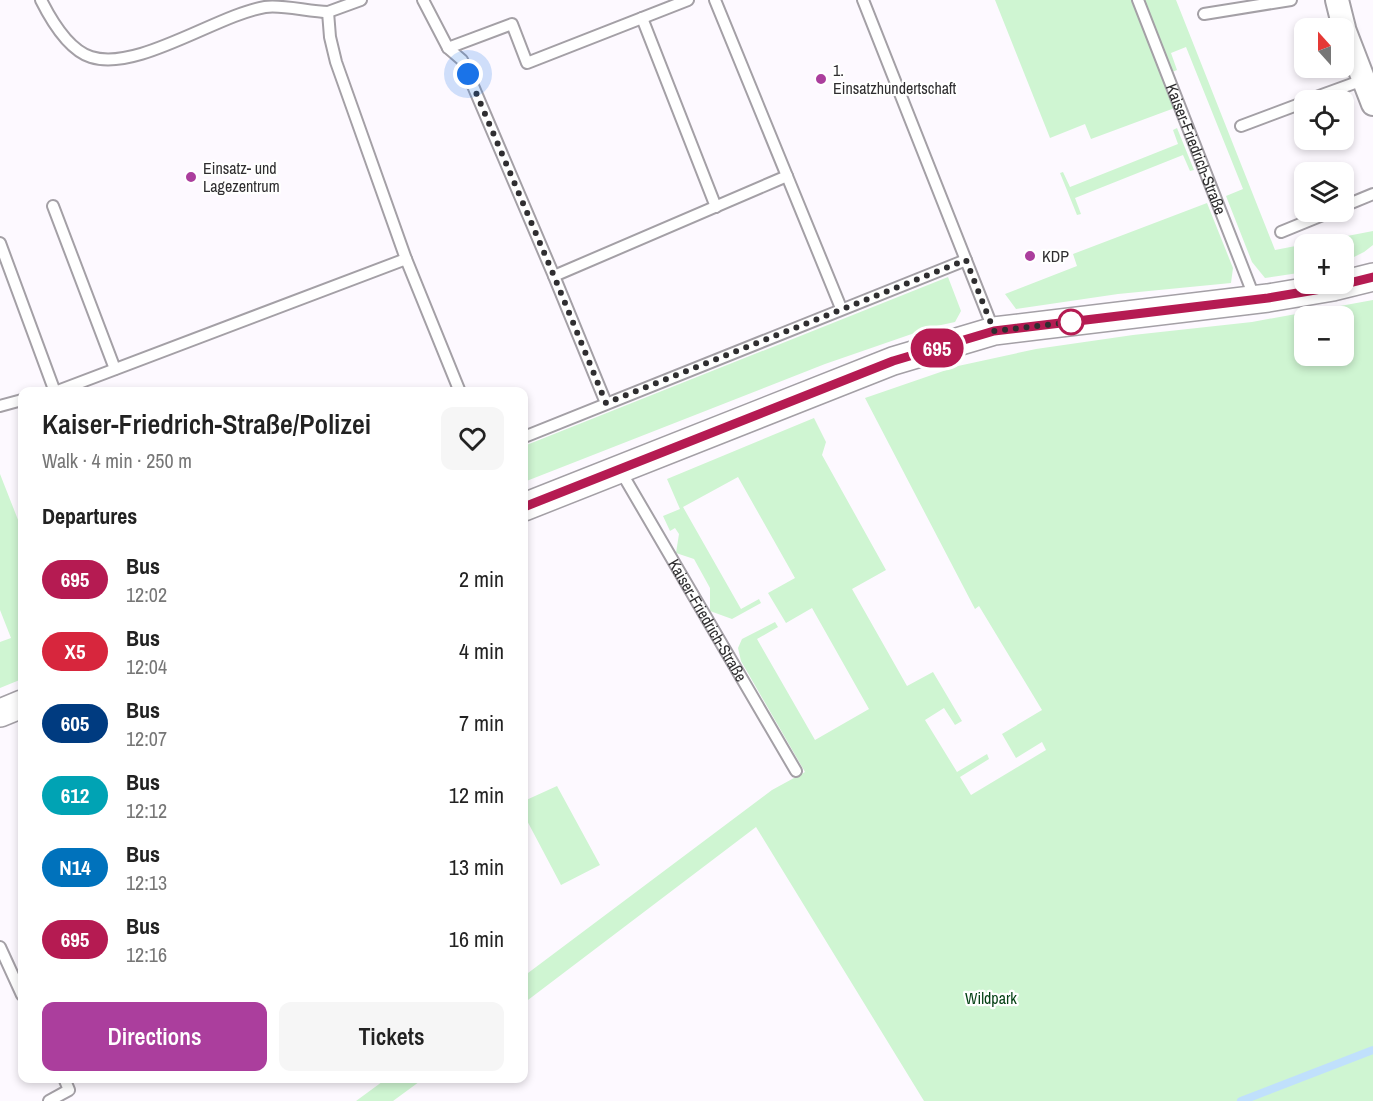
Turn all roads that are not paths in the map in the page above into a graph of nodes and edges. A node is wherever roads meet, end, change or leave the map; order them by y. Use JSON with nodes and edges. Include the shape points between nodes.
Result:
{"nodes":[{"id":1,"x":41,"y":0,"type":"edge"},
{"id":2,"x":361,"y":0,"type":"edge"},
{"id":3,"x":423,"y":0,"type":"edge"},
{"id":4,"x":688,"y":0,"type":"edge"},
{"id":5,"x":715,"y":0,"type":"edge"},
{"id":6,"x":863,"y":0,"type":"edge"},
{"id":7,"x":1138,"y":0,"type":"edge"},
{"id":8,"x":1291,"y":0,"type":"edge"},
{"id":9,"x":1337,"y":0,"type":"edge"},
{"id":10,"x":252,"y":5,"type":"edge"},
{"id":11,"x":328,"y":12,"type":"junction"},
{"id":12,"x":1204,"y":14,"type":"dead end"},
{"id":13,"x":642,"y":18,"type":"junction"},
{"id":14,"x":1341,"y":18,"type":"edge"},
{"id":15,"x":448,"y":48,"type":"junction"},
{"id":16,"x":1354,"y":56,"type":"edge"},
{"id":17,"x":1363,"y":80,"type":"junction"},
{"id":18,"x":1336,"y":90,"type":"edge"},
{"id":19,"x":1373,"y":104,"type":"edge"},
{"id":20,"x":1294,"y":106,"type":"edge"},
{"id":21,"x":1241,"y":126,"type":"dead end"},
{"id":22,"x":787,"y":176,"type":"junction"},
{"id":23,"x":1373,"y":194,"type":"edge"},
{"id":24,"x":1354,"y":202,"type":"edge"},
{"id":25,"x":53,"y":206,"type":"dead end"},
{"id":26,"x":716,"y":207,"type":"junction"},
{"id":27,"x":1306,"y":222,"type":"edge"},
{"id":28,"x":1281,"y":232,"type":"dead end"},
{"id":29,"x":0,"y":243,"type":"edge"},
{"id":30,"x":406,"y":259,"type":"junction"},
{"id":31,"x":966,"y":260,"type":"junction"},
{"id":32,"x":554,"y":276,"type":"junction"},
{"id":33,"x":1373,"y":277,"type":"edge"},
{"id":34,"x":1256,"y":300,"type":"junction"},
{"id":35,"x":841,"y":308,"type":"junction"},
{"id":36,"x":994,"y":331,"type":"junction"},
{"id":37,"x":115,"y":369,"type":"junction"},
{"id":38,"x":53,"y":387,"type":"edge"},
{"id":39,"x":68,"y":387,"type":"edge"},
{"id":40,"x":458,"y":387,"type":"edge"},
{"id":41,"x":18,"y":401,"type":"edge"},
{"id":42,"x":606,"y":403,"type":"junction"},
{"id":43,"x":0,"y":406,"type":"edge"},
{"id":44,"x":528,"y":435,"type":"edge"},
{"id":45,"x":620,"y":469,"type":"junction"},
{"id":46,"x":528,"y":505,"type":"edge"},
{"id":47,"x":18,"y":706,"type":"edge"},
{"id":48,"x":0,"y":713,"type":"edge"},
{"id":49,"x":796,"y":771,"type":"dead end"},
{"id":50,"x":0,"y":947,"type":"edge"},
{"id":51,"x":18,"y":986,"type":"edge"},
{"id":52,"x":66,"y":1083,"type":"edge"},
{"id":53,"x":49,"y":1101,"type":"edge"}],
"edges":[{"from":1,"to":10,"type":"lane","via":[[76,48],[92,58],[110,59],[135,56]]},
{"from":2,"to":11,"type":"lane"},
{"from":3,"to":15,"type":"lane"},
{"from":4,"to":13,"type":"lane"},
{"from":5,"to":22,"type":"lane"},
{"from":6,"to":31,"type":"lane"},
{"from":7,"to":34,"type":"lane","name":"Kaiser-Friedrich-Straße"},
{"from":8,"to":12,"type":"lane"},
{"from":9,"to":14,"type":"street"},
{"from":10,"to":11,"type":"lane"},
{"from":11,"to":30,"type":"lane","via":[[336,63]]},
{"from":13,"to":15,"type":"lane","via":[[527,63],[512,24]]},
{"from":13,"to":26,"type":"lane"},
{"from":15,"to":32,"type":"lane","via":[[462,60]]},
{"from":16,"to":17,"type":"street"},
{"from":17,"to":18,"type":"lane"},
{"from":17,"to":19,"type":"street"},
{"from":20,"to":21,"type":"lane"},
{"from":22,"to":26,"type":"lane"},
{"from":22,"to":35,"type":"lane"},
{"from":23,"to":24,"type":"lane"},
{"from":25,"to":37,"type":"lane"},
{"from":26,"to":32,"type":"lane"},
{"from":27,"to":28,"type":"lane"},
{"from":29,"to":38,"type":"lane"},
{"from":30,"to":37,"type":"lane"},
{"from":30,"to":40,"type":"lane"},
{"from":31,"to":35,"type":"lane"},
{"from":31,"to":36,"type":"lane"},
{"from":32,"to":42,"type":"lane"},
{"from":33,"to":34,"type":"street"},
{"from":34,"to":36,"type":"street"},
{"from":35,"to":42,"type":"lane"},
{"from":36,"to":45,"type":"street","via":[[893,361]]},
{"from":37,"to":39,"type":"lane"},
{"from":41,"to":43,"type":"lane"},
{"from":42,"to":44,"type":"lane"},
{"from":45,"to":46,"type":"street"},
{"from":45,"to":49,"type":"lane","name":"Kaiser-Friedrich-Straße"},
{"from":47,"to":48,"type":"street"},
{"from":50,"to":51,"type":"lane"},
{"from":52,"to":53,"type":"lane","via":[[69,1090]]}]}
